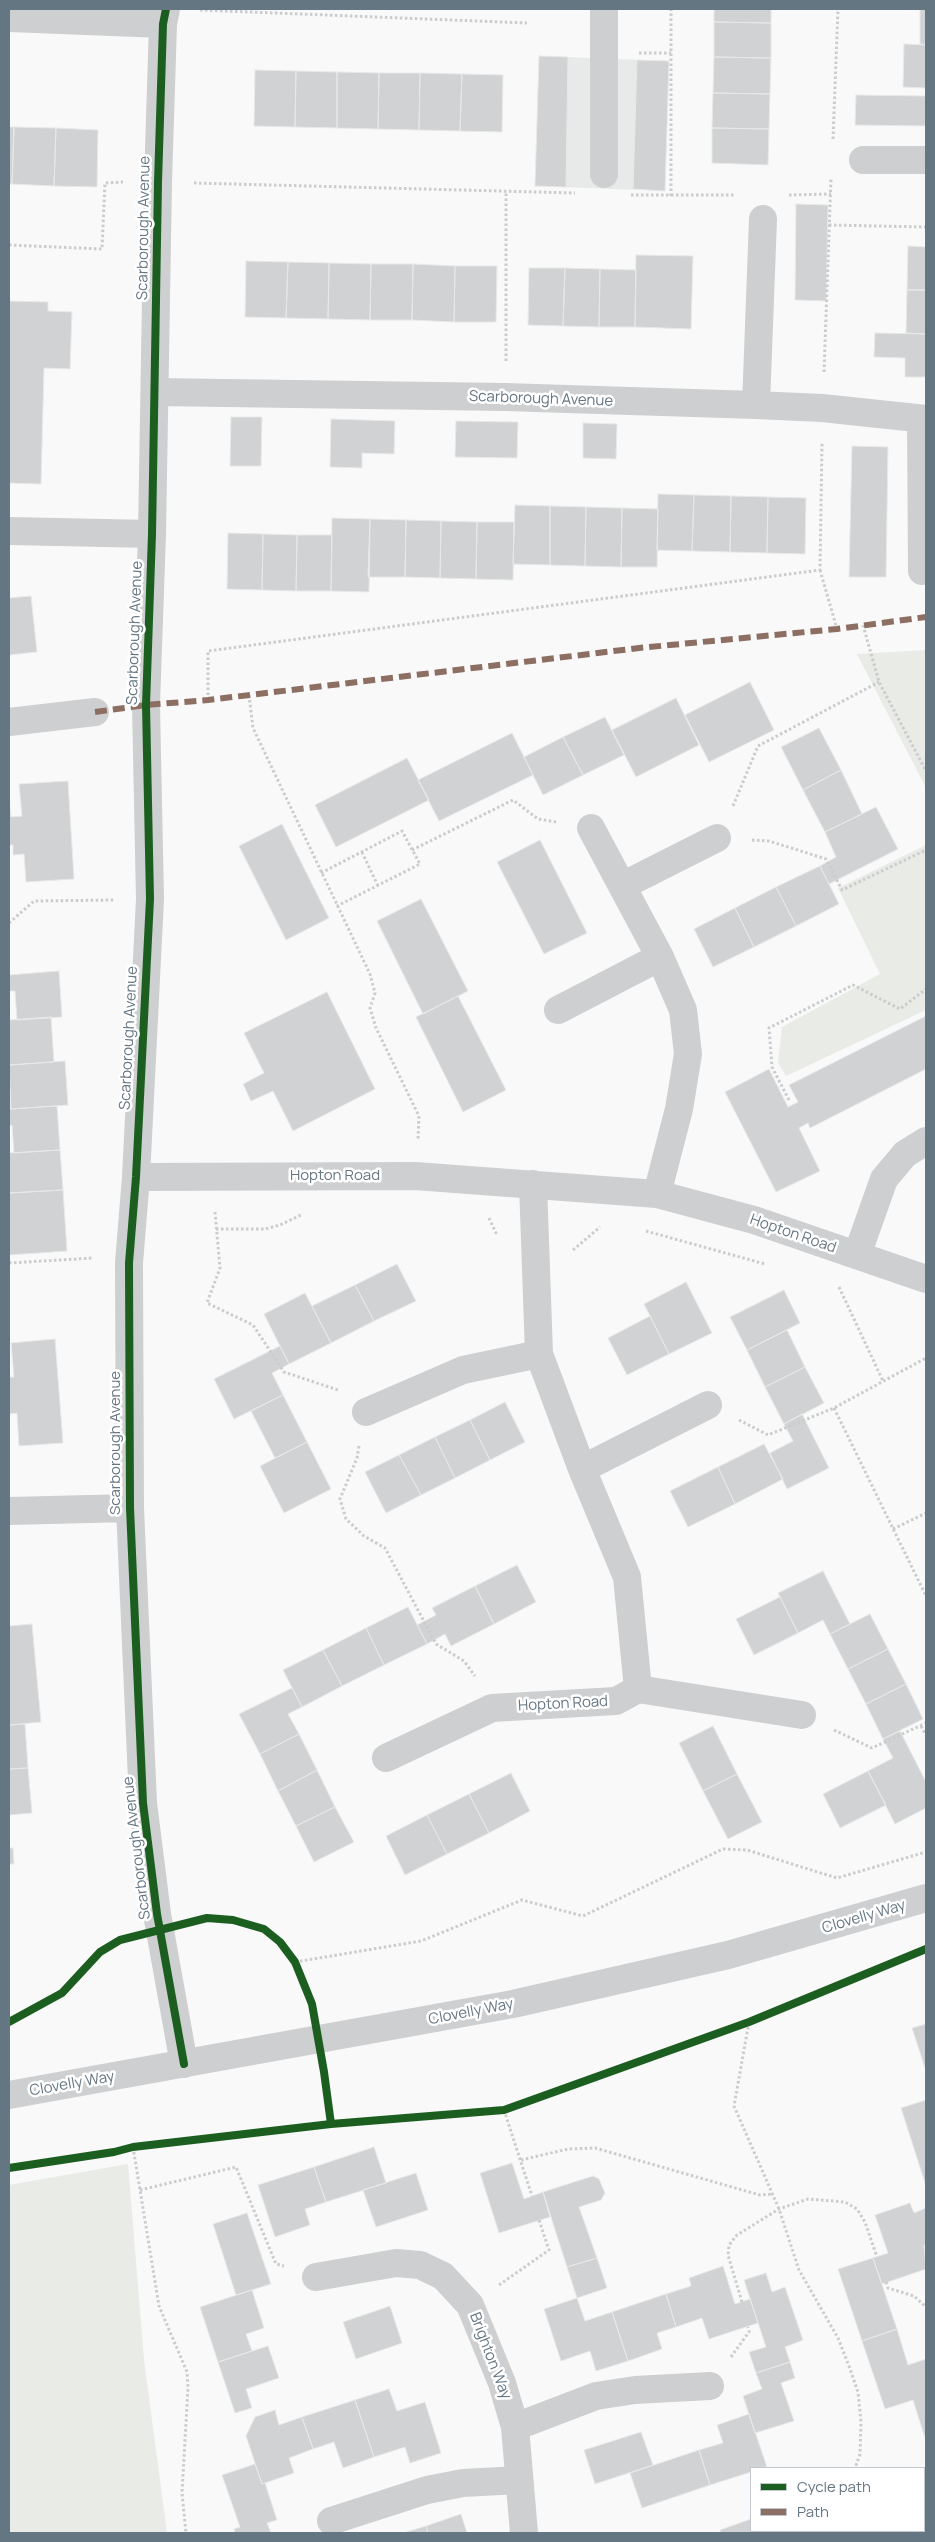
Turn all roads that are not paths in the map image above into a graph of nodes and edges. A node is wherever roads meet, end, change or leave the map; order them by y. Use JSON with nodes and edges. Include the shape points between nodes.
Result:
{"nodes":[{"id":1,"x":604,"y":9,"type":"edge"},
{"id":2,"x":15,"y":15,"type":"edge"},
{"id":3,"x":164,"y":16,"type":"edge"},
{"id":4,"x":863,"y":160,"type":"dead end"},
{"id":5,"x":926,"y":160,"type":"edge"},
{"id":6,"x":604,"y":174,"type":"dead end"},
{"id":7,"x":763,"y":219,"type":"dead end"},
{"id":8,"x":154,"y":392,"type":"junction"},
{"id":9,"x":756,"y":405,"type":"junction"},
{"id":10,"x":924,"y":419,"type":"edge"},
{"id":11,"x":9,"y":531,"type":"edge"},
{"id":12,"x":152,"y":534,"type":"junction"},
{"id":13,"x":922,"y":571,"type":"dead end"},
{"id":14,"x":95,"y":712,"type":"dead end"},
{"id":15,"x":9,"y":722,"type":"edge"},
{"id":16,"x":591,"y":828,"type":"road end"},
{"id":17,"x":717,"y":838,"type":"road end"},
{"id":18,"x":622,"y":886,"type":"junction"},
{"id":19,"x":660,"y":957,"type":"junction"},
{"id":20,"x":558,"y":1010,"type":"dead end"},
{"id":21,"x":926,"y":1141,"type":"edge"},
{"id":22,"x":136,"y":1176,"type":"junction"},
{"id":23,"x":533,"y":1184,"type":"junction"},
{"id":24,"x":657,"y":1194,"type":"junction"},
{"id":25,"x":856,"y":1255,"type":"junction"},
{"id":26,"x":926,"y":1280,"type":"edge"},
{"id":27,"x":539,"y":1354,"type":"junction"},
{"id":28,"x":708,"y":1405,"type":"road end"},
{"id":29,"x":366,"y":1412,"type":"road end"},
{"id":30,"x":582,"y":1469,"type":"junction"},
{"id":31,"x":130,"y":1508,"type":"junction"},
{"id":32,"x":9,"y":1511,"type":"edge"},
{"id":33,"x":638,"y":1689,"type":"junction"},
{"id":34,"x":802,"y":1715,"type":"road end"},
{"id":35,"x":386,"y":1758,"type":"dead end"},
{"id":36,"x":926,"y":1898,"type":"edge"},
{"id":37,"x":184,"y":2064,"type":"junction"},
{"id":38,"x":9,"y":2095,"type":"edge"},
{"id":39,"x":316,"y":2277,"type":"road end"},
{"id":40,"x":710,"y":2386,"type":"dead end"},
{"id":41,"x":516,"y":2427,"type":"junction"},
{"id":42,"x":519,"y":2480,"type":"junction"},
{"id":43,"x":331,"y":2521,"type":"dead end"},
{"id":44,"x":524,"y":2533,"type":"edge"}],
"edges":[{"from":1,"to":6,"type":"street"},
{"from":2,"to":3,"type":"street","name":"Scarborough Avenue"},
{"from":3,"to":8,"type":"street","name":"Scarborough Avenue"},
{"from":4,"to":5,"type":"street"},
{"from":7,"to":9,"type":"street"},
{"from":8,"to":9,"type":"street","name":"Scarborough Avenue","via":[[506,397]]},
{"from":8,"to":12,"type":"street","name":"Scarborough Avenue"},
{"from":9,"to":10,"type":"street","name":"Scarborough Avenue"},
{"from":10,"to":13,"type":"street"},
{"from":11,"to":12,"type":"street"},
{"from":12,"to":22,"type":"street","name":"Scarborough Avenue","via":[[146,705],[150,899]]},
{"from":14,"to":15,"type":"street"},
{"from":16,"to":18,"type":"street"},
{"from":17,"to":18,"type":"street"},
{"from":18,"to":19,"type":"street"},
{"from":19,"to":20,"type":"street"},
{"from":19,"to":24,"type":"street","via":[[683,1010],[688,1054],[679,1109]]},
{"from":21,"to":25,"type":"street","via":[[905,1154],[884,1179]]},
{"from":22,"to":23,"type":"street","name":"Hopton Road","via":[[415,1176]]},
{"from":22,"to":31,"type":"street","name":"Scarborough Avenue","via":[[129,1263]]},
{"from":23,"to":24,"type":"street","name":"Hopton Road"},
{"from":23,"to":27,"type":"street"},
{"from":24,"to":25,"type":"street","name":"Hopton Road","via":[[754,1220]]},
{"from":25,"to":26,"type":"street","name":"Hopton Road"},
{"from":27,"to":29,"type":"street","via":[[463,1370]]},
{"from":27,"to":30,"type":"street"},
{"from":28,"to":30,"type":"street"},
{"from":30,"to":33,"type":"street","via":[[627,1577]]},
{"from":31,"to":32,"type":"street"},
{"from":31,"to":37,"type":"street","name":"Scarborough Avenue","via":[[143,1803]]},
{"from":33,"to":34,"type":"street"},
{"from":33,"to":35,"type":"street","name":"Hopton Road","via":[[616,1701],[492,1708]]},
{"from":36,"to":37,"type":"street","name":"Clovelly Way","via":[[728,1955],[513,2004]]},
{"from":37,"to":38,"type":"street","name":"Clovelly Way"},
{"from":39,"to":41,"type":"street","name":"Brighton Way","via":[[396,2263],[420,2264],[443,2276],[470,2305]]},
{"from":40,"to":41,"type":"street","via":[[634,2390],[596,2396]]},
{"from":41,"to":42,"type":"street","name":"Brighton Way"},
{"from":42,"to":43,"type":"street","via":[[463,2483],[427,2490]]},
{"from":42,"to":44,"type":"street","name":"Brighton Way"}]}
